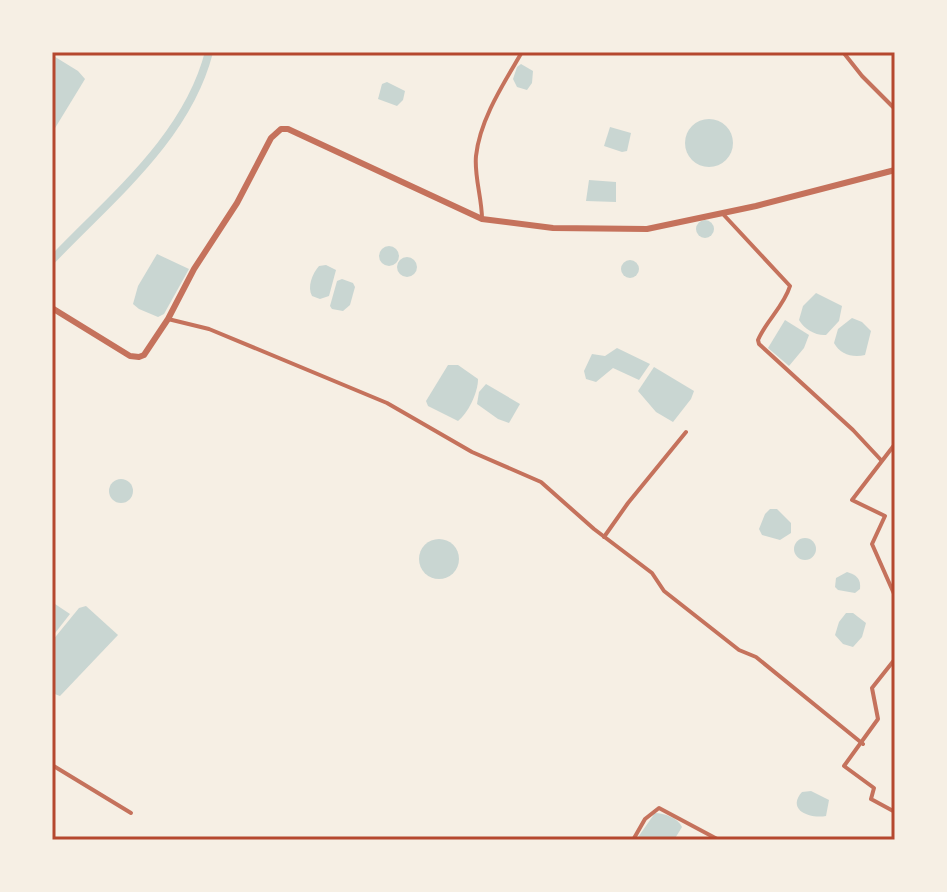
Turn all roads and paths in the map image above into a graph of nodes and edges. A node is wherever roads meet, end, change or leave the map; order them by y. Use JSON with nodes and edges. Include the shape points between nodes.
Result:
{"nodes":[{"id":1,"x":522,"y":52,"type":"edge"},
{"id":2,"x":843,"y":52,"type":"edge"},
{"id":3,"x":895,"y":109,"type":"edge"},
{"id":4,"x":895,"y":170,"type":"edge"},
{"id":5,"x":722,"y":213,"type":"junction"},
{"id":6,"x":482,"y":219,"type":"junction"},
{"id":7,"x":52,"y":308,"type":"edge"},
{"id":8,"x":168,"y":319,"type":"junction"},
{"id":9,"x":686,"y":432,"type":"dead end"},
{"id":10,"x":895,"y":444,"type":"edge"},
{"id":11,"x":881,"y":460,"type":"junction"},
{"id":12,"x":604,"y":537,"type":"junction"},
{"id":13,"x":895,"y":596,"type":"edge"},
{"id":14,"x":895,"y":659,"type":"edge"},
{"id":15,"x":863,"y":744,"type":"junction"},
{"id":16,"x":52,"y":765,"type":"edge"},
{"id":17,"x":895,"y":812,"type":"edge"},
{"id":18,"x":131,"y":813,"type":"dead end"},
{"id":19,"x":633,"y":840,"type":"edge"},
{"id":20,"x":719,"y":840,"type":"edge"}],
"edges":[{"from":1,"to":6,"type":"street","via":[[480,136],[476,157]]},
{"from":2,"to":3,"type":"street"},
{"from":4,"to":5,"type":"street"},
{"from":5,"to":6,"type":"street","via":[[647,229],[553,228]]},
{"from":5,"to":11,"type":"street","via":[[790,286],[763,328],[759,344]]},
{"from":6,"to":8,"type":"street","via":[[281,129]]},
{"from":7,"to":8,"type":"street","via":[[134,357],[148,351]]},
{"from":8,"to":12,"type":"street","via":[[209,329],[387,403],[472,452],[541,482]]},
{"from":9,"to":12,"type":"street"},
{"from":10,"to":11,"type":"street"},
{"from":11,"to":13,"type":"street","via":[[852,500],[885,516],[872,544]]},
{"from":12,"to":15,"type":"street","via":[[652,573],[664,591]]},
{"from":14,"to":15,"type":"street","via":[[872,688],[878,719]]},
{"from":15,"to":17,"type":"street","via":[[844,766],[874,788],[871,799]]},
{"from":16,"to":18,"type":"street"},
{"from":19,"to":20,"type":"street","via":[[659,808]]}]}
